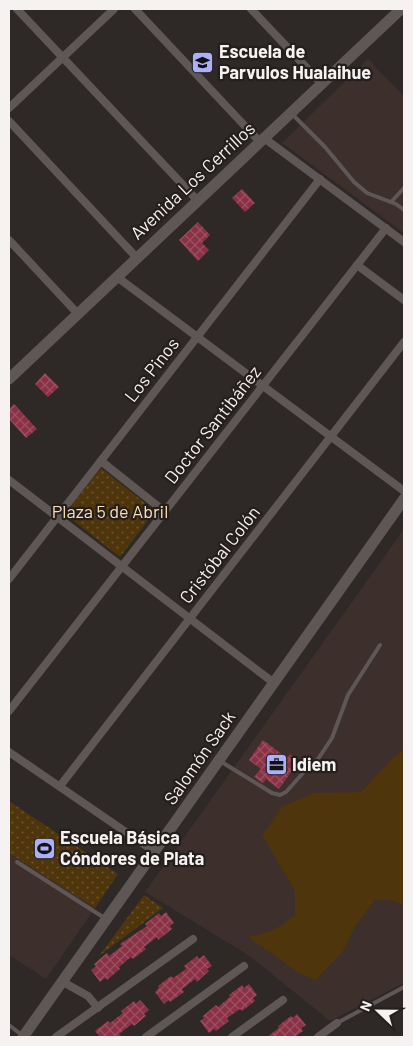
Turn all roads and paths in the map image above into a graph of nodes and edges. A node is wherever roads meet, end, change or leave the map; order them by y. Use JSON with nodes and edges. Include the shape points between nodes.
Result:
{"nodes":[{"id":1,"x":17,"y":9,"type":"edge"},
{"id":2,"x":114,"y":9,"type":"edge"},
{"id":3,"x":135,"y":9,"type":"edge"},
{"id":4,"x":251,"y":9,"type":"edge"},
{"id":5,"x":400,"y":12,"type":"edge"},
{"id":6,"x":63,"y":57,"type":"junction"},
{"id":7,"x":322,"y":84,"type":"junction"},
{"id":8,"x":9,"y":108,"type":"edge"},
{"id":9,"x":291,"y":112,"type":"junction"},
{"id":10,"x":9,"y":121,"type":"edge"},
{"id":11,"x":262,"y":140,"type":"junction"},
{"id":12,"x":320,"y":179,"type":"junction"},
{"id":13,"x":404,"y":188,"type":"edge"},
{"id":14,"x":198,"y":201,"type":"junction"},
{"id":15,"x":391,"y":202,"type":"junction"},
{"id":16,"x":404,"y":210,"type":"edge"},
{"id":17,"x":386,"y":228,"type":"junction"},
{"id":18,"x":9,"y":240,"type":"edge"},
{"id":19,"x":404,"y":242,"type":"edge"},
{"id":20,"x":138,"y":258,"type":"junction"},
{"id":21,"x":357,"y":265,"type":"junction"},
{"id":22,"x":117,"y":277,"type":"junction"},
{"id":23,"x":404,"y":300,"type":"edge"},
{"id":24,"x":78,"y":314,"type":"junction"},
{"id":25,"x":197,"y":337,"type":"junction"},
{"id":26,"x":404,"y":342,"type":"edge"},
{"id":27,"x":11,"y":373,"type":"edge"},
{"id":28,"x":263,"y":386,"type":"junction"},
{"id":29,"x":331,"y":436,"type":"junction"},
{"id":30,"x":101,"y":461,"type":"junction"},
{"id":31,"x":9,"y":480,"type":"edge"},
{"id":32,"x":404,"y":491,"type":"edge"},
{"id":33,"x":404,"y":499,"type":"edge"},
{"id":34,"x":165,"y":512,"type":"junction"},
{"id":35,"x":57,"y":517,"type":"junction"},
{"id":36,"x":122,"y":567,"type":"junction"},
{"id":37,"x":9,"y":579,"type":"edge"},
{"id":38,"x":189,"y":619,"type":"junction"},
{"id":39,"x":380,"y":645,"type":"dead end"},
{"id":40,"x":274,"y":683,"type":"junction"},
{"id":41,"x":9,"y":711,"type":"edge"},
{"id":42,"x":9,"y":752,"type":"edge"},
{"id":43,"x":220,"y":760,"type":"junction"},
{"id":44,"x":60,"y":786,"type":"junction"},
{"id":45,"x":155,"y":852,"type":"junction"},
{"id":46,"x":17,"y":862,"type":"dead end"},
{"id":47,"x":107,"y":919,"type":"junction"},
{"id":48,"x":193,"y":939,"type":"dead end"},
{"id":49,"x":244,"y":966,"type":"dead end"},
{"id":50,"x":63,"y":982,"type":"junction"},
{"id":51,"x":404,"y":987,"type":"edge"},
{"id":52,"x":283,"y":1000,"type":"dead end"},
{"id":53,"x":98,"y":1008,"type":"junction"},
{"id":54,"x":337,"y":1023,"type":"joint"},
{"id":55,"x":9,"y":1025,"type":"edge"},
{"id":56,"x":24,"y":1037,"type":"edge"},
{"id":57,"x":56,"y":1037,"type":"edge"},
{"id":58,"x":146,"y":1037,"type":"edge"},
{"id":59,"x":232,"y":1037,"type":"edge"},
{"id":60,"x":318,"y":1037,"type":"edge"}],
"edges":[{"from":1,"to":6,"type":"street"},
{"from":2,"to":6,"type":"street"},
{"from":3,"to":11,"type":"street"},
{"from":4,"to":7,"type":"street"},
{"from":5,"to":7,"type":"street","name":"Avenida Los Cerrillos"},
{"from":6,"to":8,"type":"street"},
{"from":6,"to":14,"type":"street"},
{"from":7,"to":9,"type":"street","name":"Avenida Los Cerrillos"},
{"from":9,"to":11,"type":"street","name":"Avenida Los Cerrillos"},
{"from":9,"to":15,"type":"lane","via":[[354,182],[367,193]]},
{"from":10,"to":20,"type":"street"},
{"from":11,"to":12,"type":"street"},
{"from":11,"to":14,"type":"street","name":"Avenida Los Cerrillos"},
{"from":12,"to":17,"type":"street"},
{"from":12,"to":25,"type":"street","name":"Los Pinos"},
{"from":13,"to":15,"type":"lane"},
{"from":14,"to":20,"type":"street","name":"Avenida Los Cerrillos"},
{"from":15,"to":16,"type":"lane"},
{"from":17,"to":19,"type":"street"},
{"from":17,"to":21,"type":"street","name":"Doctor Santibáñez"},
{"from":18,"to":24,"type":"street"},
{"from":20,"to":22,"type":"street","name":"Avenida Los Cerrillos"},
{"from":21,"to":23,"type":"street"},
{"from":21,"to":28,"type":"street","name":"Doctor Santibáñez"},
{"from":22,"to":24,"type":"street","name":"Avenida Los Cerrillos"},
{"from":22,"to":25,"type":"street"},
{"from":24,"to":27,"type":"street","name":"Avenida Los Cerrillos"},
{"from":25,"to":28,"type":"street"},
{"from":25,"to":30,"type":"street","name":"Los Pinos"},
{"from":26,"to":29,"type":"street","name":"Cristóbal Colón"},
{"from":28,"to":29,"type":"street"},
{"from":28,"to":34,"type":"street","name":"Doctor Santibáñez"},
{"from":29,"to":32,"type":"street"},
{"from":29,"to":38,"type":"street","name":"Cristóbal Colón"},
{"from":30,"to":34,"type":"street"},
{"from":30,"to":35,"type":"street","name":"Los Pinos"},
{"from":31,"to":35,"type":"street"},
{"from":33,"to":40,"type":"street","name":"Salomón Sack"},
{"from":34,"to":36,"type":"street","name":"Doctor Santibáñez"},
{"from":35,"to":36,"type":"street"},
{"from":35,"to":37,"type":"street","name":"Los Pinos"},
{"from":36,"to":38,"type":"street"},
{"from":36,"to":41,"type":"street","name":"Doctor Santibáñez"},
{"from":38,"to":40,"type":"street"},
{"from":38,"to":44,"type":"street","name":"Cristóbal Colón"},
{"from":39,"to":43,"type":"lane","via":[[348,695],[332,738],[318,759],[286,792],[280,795],[272,793]]},
{"from":40,"to":43,"type":"street","name":"Salomón Sack"},
{"from":42,"to":44,"type":"street"},
{"from":43,"to":45,"type":"street","name":"Salomón Sack"},
{"from":44,"to":45,"type":"street"},
{"from":45,"to":47,"type":"street","name":"Salomón Sack"},
{"from":46,"to":47,"type":"lane"},
{"from":47,"to":50,"type":"street","name":"Salomón Sack"},
{"from":48,"to":53,"type":"street"},
{"from":49,"to":58,"type":"street"},
{"from":50,"to":53,"type":"street","via":[[88,996]]},
{"from":50,"to":56,"type":"street","name":"Salomón Sack"},
{"from":51,"to":54,"type":"lane"},
{"from":52,"to":59,"type":"street"},
{"from":53,"to":57,"type":"street"},
{"from":54,"to":60,"type":"street"},
{"from":55,"to":56,"type":"lane"}]}
